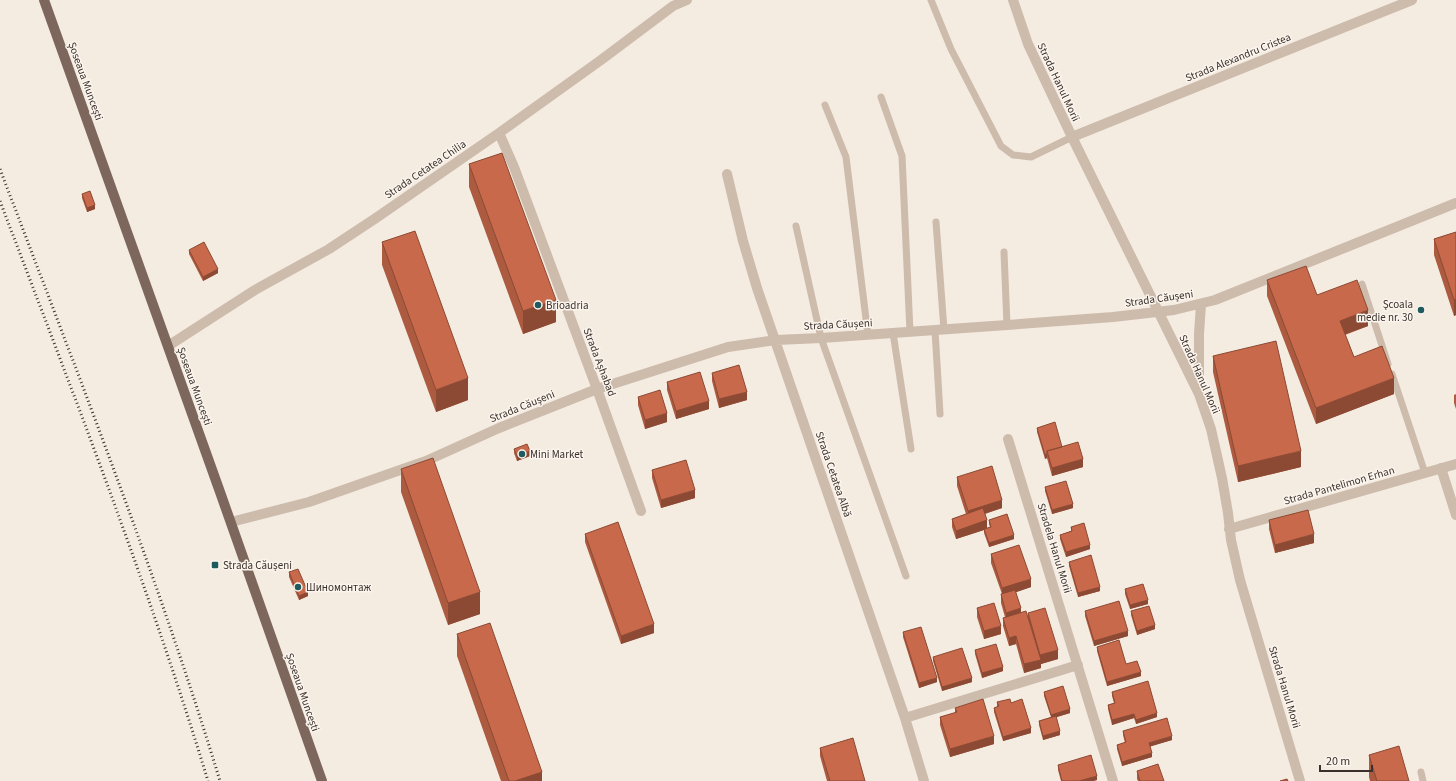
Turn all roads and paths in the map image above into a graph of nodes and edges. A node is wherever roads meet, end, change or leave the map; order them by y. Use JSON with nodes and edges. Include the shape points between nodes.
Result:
{"nodes":[{"id":1,"x":44,"y":0,"type":"edge"},
{"id":2,"x":687,"y":0,"type":"edge"},
{"id":3,"x":932,"y":0,"type":"edge"},
{"id":4,"x":1013,"y":0,"type":"edge"},
{"id":5,"x":1412,"y":0,"type":"edge"},
{"id":6,"x":672,"y":3,"type":"edge"},
{"id":7,"x":881,"y":97,"type":"dead end"},
{"id":8,"x":825,"y":105,"type":"dead end"},
{"id":9,"x":499,"y":133,"type":"junction"},
{"id":10,"x":1072,"y":137,"type":"junction"},
{"id":11,"x":727,"y":174,"type":"dead end"},
{"id":12,"x":1456,"y":203,"type":"edge"},
{"id":13,"x":936,"y":222,"type":"dead end"},
{"id":14,"x":796,"y":226,"type":"dead end"},
{"id":15,"x":1004,"y":252,"type":"dead end"},
{"id":16,"x":1362,"y":284,"type":"dead end"},
{"id":17,"x":1201,"y":304,"type":"junction"},
{"id":18,"x":1158,"y":312,"type":"junction"},
{"id":19,"x":1008,"y":325,"type":"junction"},
{"id":20,"x":939,"y":330,"type":"junction"},
{"id":21,"x":910,"y":332,"type":"junction"},
{"id":22,"x":893,"y":333,"type":"junction"},
{"id":23,"x":868,"y":335,"type":"junction"},
{"id":24,"x":821,"y":338,"type":"junction"},
{"id":25,"x":776,"y":340,"type":"junction"},
{"id":26,"x":168,"y":346,"type":"junction"},
{"id":27,"x":597,"y":389,"type":"junction"},
{"id":28,"x":1199,"y":394,"type":"junction"},
{"id":29,"x":940,"y":414,"type":"dead end"},
{"id":30,"x":1008,"y":439,"type":"dead end"},
{"id":31,"x":911,"y":449,"type":"dead end"},
{"id":32,"x":1456,"y":464,"type":"edge"},
{"id":33,"x":1440,"y":468,"type":"junction"},
{"id":34,"x":1425,"y":473,"type":"junction"},
{"id":35,"x":641,"y":511,"type":"dead end"},
{"id":36,"x":1456,"y":515,"type":"edge"},
{"id":37,"x":231,"y":522,"type":"junction"},
{"id":38,"x":1229,"y":529,"type":"junction"},
{"id":39,"x":906,"y":576,"type":"dead end"},
{"id":40,"x":1078,"y":665,"type":"junction"},
{"id":41,"x":905,"y":718,"type":"junction"},
{"id":42,"x":1421,"y":772,"type":"dead end"},
{"id":43,"x":322,"y":781,"type":"edge"},
{"id":44,"x":924,"y":781,"type":"edge"},
{"id":45,"x":1113,"y":781,"type":"edge"},
{"id":46,"x":1300,"y":781,"type":"edge"},
{"id":47,"x":1423,"y":781,"type":"edge"}],
"edges":[{"from":1,"to":26,"type":"main road","name":"Șoseaua Muncești"},
{"from":2,"to":6,"type":"street","name":"Strada Cetatea Chilia"},
{"from":3,"to":10,"type":"lane","via":[[951,49],[1001,146],[1013,155],[1031,157]]},
{"from":4,"to":10,"type":"street","name":"Strada Hanul Morii","via":[[1028,44]]},
{"from":5,"to":10,"type":"street","name":"Strada Alexandru Cristea"},
{"from":6,"to":9,"type":"street","name":"Strada Cetatea Chilia","via":[[601,60]]},
{"from":7,"to":21,"type":"lane","via":[[902,156]]},
{"from":8,"to":23,"type":"lane","via":[[846,157]]},
{"from":9,"to":26,"type":"street","name":"Strada Cetatea Chilia","via":[[376,218],[255,290]]},
{"from":9,"to":27,"type":"street","name":"Strada Așhabad"},
{"from":10,"to":18,"type":"street","name":"Strada Hanul Morii"},
{"from":11,"to":25,"type":"street","name":"Strada Cetatea Albă","via":[[743,241]]},
{"from":12,"to":17,"type":"street","name":"Strada Căușeni"},
{"from":13,"to":20,"type":"lane"},
{"from":14,"to":24,"type":"lane"},
{"from":15,"to":19,"type":"lane"},
{"from":16,"to":34,"type":"lane"},
{"from":17,"to":18,"type":"street","name":"Strada Căușeni"},
{"from":17,"to":28,"type":"street"},
{"from":18,"to":19,"type":"street","name":"Strada Căușeni"},
{"from":18,"to":28,"type":"street","name":"Strada Hanul Morii"},
{"from":19,"to":20,"type":"street","name":"Strada Căușeni"},
{"from":20,"to":21,"type":"street","name":"Strada Căușeni"},
{"from":20,"to":29,"type":"lane"},
{"from":21,"to":22,"type":"street","name":"Strada Căușeni"},
{"from":22,"to":23,"type":"street","name":"Strada Căușeni"},
{"from":22,"to":31,"type":"lane"},
{"from":23,"to":24,"type":"street","name":"Strada Căușeni"},
{"from":24,"to":25,"type":"street","name":"Strada Căușeni"},
{"from":24,"to":39,"type":"lane"},
{"from":25,"to":27,"type":"street","name":"Strada Căușeni","via":[[728,348]]},
{"from":25,"to":41,"type":"street","name":"Strada Cetatea Albă"},
{"from":26,"to":37,"type":"main road","name":"Șoseaua Muncești"},
{"from":27,"to":35,"type":"street","name":"Strada Așhabad"},
{"from":27,"to":37,"type":"street","name":"Strada Căușeni","via":[[383,476],[309,502]]},
{"from":28,"to":38,"type":"street","name":"Strada Hanul Morii","via":[[1213,436],[1226,495]]},
{"from":30,"to":40,"type":"street","name":"Stradela Hanul Morii"},
{"from":32,"to":33,"type":"street","name":"Strada Pantelimon Erhan"},
{"from":33,"to":34,"type":"street","name":"Strada Pantelimon Erhan"},
{"from":33,"to":36,"type":"street"},
{"from":34,"to":38,"type":"street","name":"Strada Pantelimon Erhan"},
{"from":37,"to":43,"type":"main road","name":"Șoseaua Muncești"},
{"from":38,"to":46,"type":"street","name":"Strada Hanul Morii","via":[[1240,580]]},
{"from":40,"to":41,"type":"street"},
{"from":40,"to":45,"type":"street","name":"Stradela Hanul Morii"},
{"from":41,"to":44,"type":"street","name":"Strada Cetatea Albă"},
{"from":42,"to":47,"type":"lane"}]}
